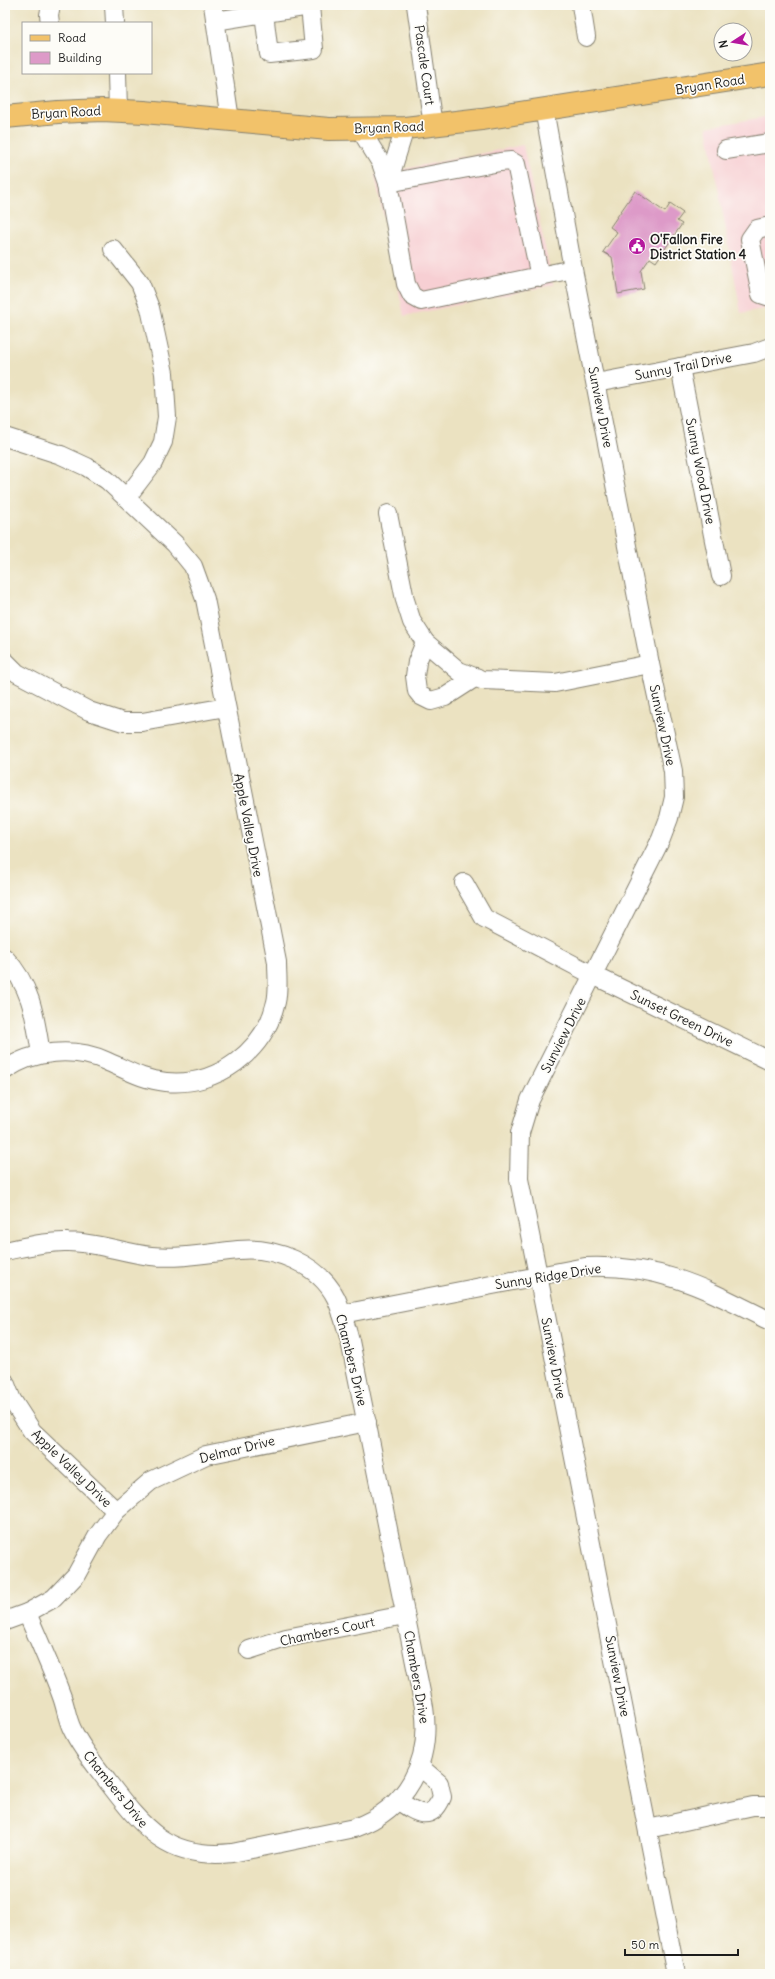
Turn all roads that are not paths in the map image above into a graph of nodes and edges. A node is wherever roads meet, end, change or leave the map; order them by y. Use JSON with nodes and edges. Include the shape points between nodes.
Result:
{"nodes":[{"id":1,"x":51,"y":5,"type":"edge"},
{"id":2,"x":114,"y":5,"type":"edge"},
{"id":3,"x":416,"y":5,"type":"edge"},
{"id":4,"x":581,"y":5,"type":"edge"},
{"id":5,"x":263,"y":9,"type":"edge"},
{"id":6,"x":214,"y":13,"type":"edge"},
{"id":7,"x":50,"y":22,"type":"edge"},
{"id":8,"x":115,"y":22,"type":"edge"},
{"id":9,"x":586,"y":37,"type":"dead end"},
{"id":10,"x":117,"y":74,"type":"edge"},
{"id":11,"x":770,"y":74,"type":"edge"},
{"id":12,"x":544,"y":109,"type":"junction"},
{"id":13,"x":118,"y":111,"type":"junction"},
{"id":14,"x":5,"y":117,"type":"edge"},
{"id":15,"x":230,"y":120,"type":"junction"},
{"id":16,"x":433,"y":126,"type":"junction"},
{"id":17,"x":405,"y":128,"type":"junction"},
{"id":18,"x":360,"y":129,"type":"junction"},
{"id":19,"x":770,"y":143,"type":"edge"},
{"id":20,"x":726,"y":150,"type":"dead end"},
{"id":21,"x":388,"y":183,"type":"junction"},
{"id":22,"x":770,"y":226,"type":"edge"},
{"id":23,"x":112,"y":248,"type":"dead end"},
{"id":24,"x":573,"y":269,"type":"junction"},
{"id":25,"x":540,"y":276,"type":"junction"},
{"id":26,"x":770,"y":297,"type":"edge"},
{"id":27,"x":770,"y":347,"type":"edge"},
{"id":28,"x":680,"y":367,"type":"junction"},
{"id":29,"x":596,"y":383,"type":"junction"},
{"id":30,"x":5,"y":437,"type":"edge"},
{"id":31,"x":127,"y":497,"type":"junction"},
{"id":32,"x":388,"y":514,"type":"dead end"},
{"id":33,"x":721,"y":576,"type":"dead end"},
{"id":34,"x":425,"y":642,"type":"junction"},
{"id":35,"x":5,"y":661,"type":"edge"},
{"id":36,"x":650,"y":664,"type":"junction"},
{"id":37,"x":476,"y":677,"type":"junction"},
{"id":38,"x":226,"y":707,"type":"junction"},
{"id":39,"x":464,"y":883,"type":"dead end"},
{"id":40,"x":5,"y":958,"type":"edge"},
{"id":41,"x":594,"y":975,"type":"junction"},
{"id":42,"x":41,"y":1054,"type":"junction"},
{"id":43,"x":770,"y":1061,"type":"edge"},
{"id":44,"x":5,"y":1070,"type":"edge"},
{"id":45,"x":5,"y":1251,"type":"edge"},
{"id":46,"x":538,"y":1276,"type":"junction"},
{"id":47,"x":342,"y":1314,"type":"junction"},
{"id":48,"x":770,"y":1321,"type":"edge"},
{"id":49,"x":5,"y":1382,"type":"edge"},
{"id":50,"x":367,"y":1422,"type":"junction"},
{"id":51,"x":116,"y":1511,"type":"junction"},
{"id":52,"x":27,"y":1613,"type":"junction"},
{"id":53,"x":405,"y":1615,"type":"junction"},
{"id":54,"x":5,"y":1621,"type":"edge"},
{"id":55,"x":249,"y":1650,"type":"dead end"},
{"id":56,"x":419,"y":1766,"type":"junction"},
{"id":57,"x":399,"y":1801,"type":"junction"},
{"id":58,"x":770,"y":1806,"type":"edge"},
{"id":59,"x":648,"y":1829,"type":"junction"},
{"id":60,"x":676,"y":1974,"type":"edge"}],
"edges":[{"from":1,"to":7,"type":"street"},
{"from":2,"to":8,"type":"street"},
{"from":3,"to":16,"type":"street","name":"Pascale Court"},
{"from":4,"to":9,"type":"street"},
{"from":5,"to":6,"type":"street"},
{"from":6,"to":15,"type":"street"},
{"from":10,"to":13,"type":"street"},
{"from":11,"to":12,"type":"main road","name":"Bryan Road"},
{"from":12,"to":16,"type":"main road","name":"Bryan Road"},
{"from":12,"to":24,"type":"street","name":"Sunview Drive"},
{"from":13,"to":14,"type":"main road","name":"Bryan Road","via":[[58,112]]},
{"from":13,"to":15,"type":"main road","name":"Bryan Road"},
{"from":15,"to":18,"type":"main road","name":"Bryan Road","via":[[329,129]]},
{"from":16,"to":17,"type":"main road","name":"Bryan Road"},
{"from":17,"to":18,"type":"main road","name":"Bryan Road"},
{"from":17,"to":21,"type":"street"},
{"from":18,"to":21,"type":"street","via":[[380,163]]},
{"from":19,"to":20,"type":"street"},
{"from":21,"to":25,"type":"street","via":[[484,165],[511,161],[516,164]]},
{"from":21,"to":25,"type":"street","via":[[406,284],[412,296],[421,301]]},
{"from":22,"to":26,"type":"street","via":[[757,229],[750,239],[761,294]]},
{"from":23,"to":31,"type":"street","via":[[140,283],[150,308],[164,373],[167,417],[162,442],[153,463]]},
{"from":24,"to":25,"type":"street"},
{"from":24,"to":29,"type":"street","name":"Sunview Drive"},
{"from":27,"to":28,"type":"street","name":"Sunny Trail Drive","via":[[754,353]]},
{"from":28,"to":29,"type":"street","name":"Sunny Trail Drive"},
{"from":28,"to":33,"type":"street","name":"Sunny Wood Drive"},
{"from":29,"to":36,"type":"street","name":"Sunview Drive"},
{"from":30,"to":31,"type":"street","name":"Apple Valley Drive","via":[[87,467]]},
{"from":31,"to":38,"type":"street","name":"Apple Valley Drive","via":[[175,544],[193,566],[205,598]]},
{"from":32,"to":34,"type":"street","via":[[405,600],[412,622]]},
{"from":34,"to":37,"type":"street","via":[[459,671]]},
{"from":34,"to":37,"type":"street","via":[[417,662],[415,676],[417,690],[421,696],[431,701],[445,697]]},
{"from":35,"to":38,"type":"street","via":[[17,673],[89,711],[123,722],[142,722]]},
{"from":36,"to":37,"type":"street","via":[[555,683],[482,680]]},
{"from":36,"to":41,"type":"street","name":"Sunview Drive","via":[[672,771],[674,797],[661,839]]},
{"from":38,"to":42,"type":"street","name":"Apple Valley Drive","via":[[276,962],[277,1000],[266,1027],[255,1044],[232,1066],[212,1076],[185,1082],[146,1079],[92,1056],[77,1053]]},
{"from":39,"to":41,"type":"street","name":"Sunset Green Drive","via":[[484,918]]},
{"from":40,"to":42,"type":"street","via":[[15,969],[34,1008]]},
{"from":41,"to":43,"type":"street","name":"Sunset Green Drive"},
{"from":41,"to":46,"type":"street","name":"Sunview Drive","via":[[530,1100],[520,1133],[520,1179]]},
{"from":42,"to":44,"type":"street","name":"Apple Valley Drive"},
{"from":45,"to":47,"type":"street","name":"Chambers Drive","via":[[67,1242],[86,1243],[151,1256],[201,1256],[258,1249],[292,1259],[310,1269],[324,1281],[336,1298]]},
{"from":46,"to":47,"type":"street","name":"Sunny Ridge Drive"},
{"from":46,"to":48,"type":"street","name":"Sunny Ridge Drive","via":[[586,1267],[608,1266],[660,1272],[695,1284]]},
{"from":46,"to":59,"type":"street","name":"Sunview Drive"},
{"from":47,"to":50,"type":"street","name":"Chambers Drive"},
{"from":49,"to":51,"type":"street","name":"Apple Valley Drive","via":[[12,1400],[32,1431]]},
{"from":50,"to":51,"type":"street","name":"Delmar Drive","via":[[206,1455],[151,1480]]},
{"from":50,"to":53,"type":"street","name":"Chambers Drive"},
{"from":51,"to":52,"type":"street","name":"Delmar Drive","via":[[98,1535],[76,1575],[54,1598]]},
{"from":52,"to":54,"type":"street","name":"Delmar Drive"},
{"from":52,"to":57,"type":"street","name":"Chambers Drive","via":[[80,1745],[131,1812],[149,1831],[170,1844],[212,1855],[232,1853],[354,1828],[370,1823]]},
{"from":53,"to":55,"type":"street","name":"Chambers Court","via":[[286,1638]]},
{"from":53,"to":56,"type":"street","name":"Chambers Drive","via":[[426,1723]]},
{"from":56,"to":57,"type":"street","name":"Chambers Drive"},
{"from":56,"to":57,"type":"street","via":[[438,1783],[442,1797],[439,1805],[426,1813],[417,1813]]},
{"from":58,"to":59,"type":"street","via":[[753,1806]]},
{"from":59,"to":60,"type":"street","name":"Sunview Drive"}]}
